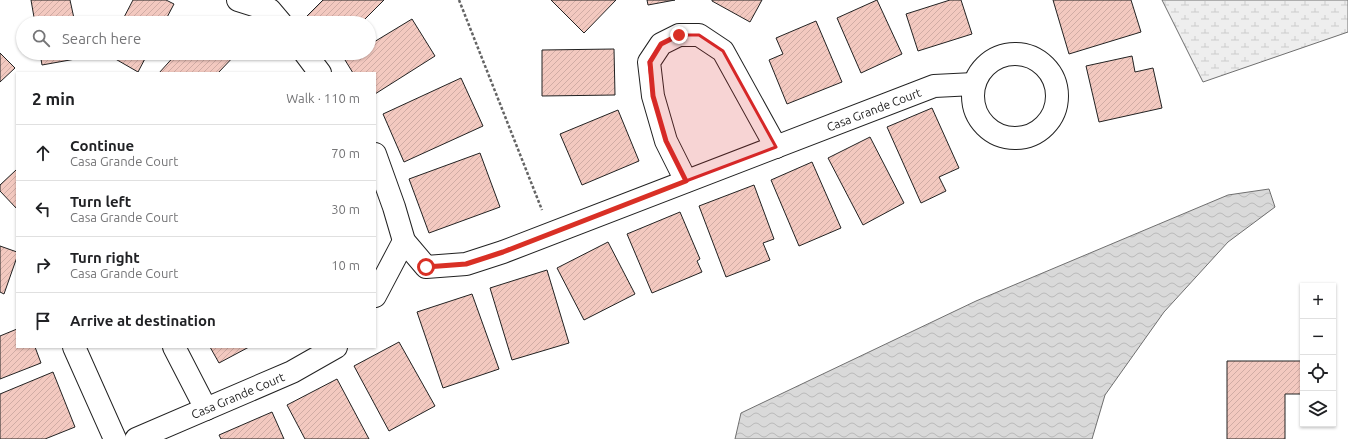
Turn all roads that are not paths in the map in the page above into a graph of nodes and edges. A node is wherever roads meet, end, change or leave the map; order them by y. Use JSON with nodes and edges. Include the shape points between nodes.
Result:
{"nodes":[{"id":1,"x":238,"y":0,"type":"edge"},
{"id":2,"x":275,"y":16,"type":"edge"},
{"id":3,"x":310,"y":60,"type":"edge"},
{"id":4,"x":319,"y":72,"type":"edge"},
{"id":5,"x":974,"y":84,"type":"dead end"},
{"id":6,"x":776,"y":147,"type":"junction"},
{"id":7,"x":376,"y":157,"type":"edge"},
{"id":8,"x":686,"y":181,"type":"junction"},
{"id":9,"x":404,"y":241,"type":"junction"},
{"id":10,"x":376,"y":294,"type":"edge"},
{"id":11,"x":74,"y":348,"type":"edge"},
{"id":12,"x":175,"y":348,"type":"edge"},
{"id":13,"x":334,"y":348,"type":"edge"},
{"id":14,"x":206,"y":409,"type":"junction"},
{"id":15,"x":115,"y":439,"type":"edge"},
{"id":16,"x":136,"y":439,"type":"edge"}],
"edges":[{"from":1,"to":2,"type":"street","via":[[270,10]]},
{"from":3,"to":4,"type":"street"},
{"from":5,"to":6,"type":"street","name":"Casa Grande Court","via":[[934,86]]},
{"from":6,"to":8,"type":"street","name":"Casa Grande Court"},
{"from":6,"to":8,"type":"street","via":[[724,51],[699,35],[679,35],[661,44],[650,62],[653,96],[666,141]]},
{"from":7,"to":9,"type":"street"},
{"from":8,"to":9,"type":"street","name":"Casa Grande Court","via":[[552,234],[466,264],[426,267]]},
{"from":9,"to":10,"type":"street"},
{"from":11,"to":15,"type":"street"},
{"from":12,"to":14,"type":"street"},
{"from":13,"to":14,"type":"street","name":"Casa Grande Court","via":[[292,372]]},
{"from":14,"to":16,"type":"street","name":"Casa Grande Court"}]}
